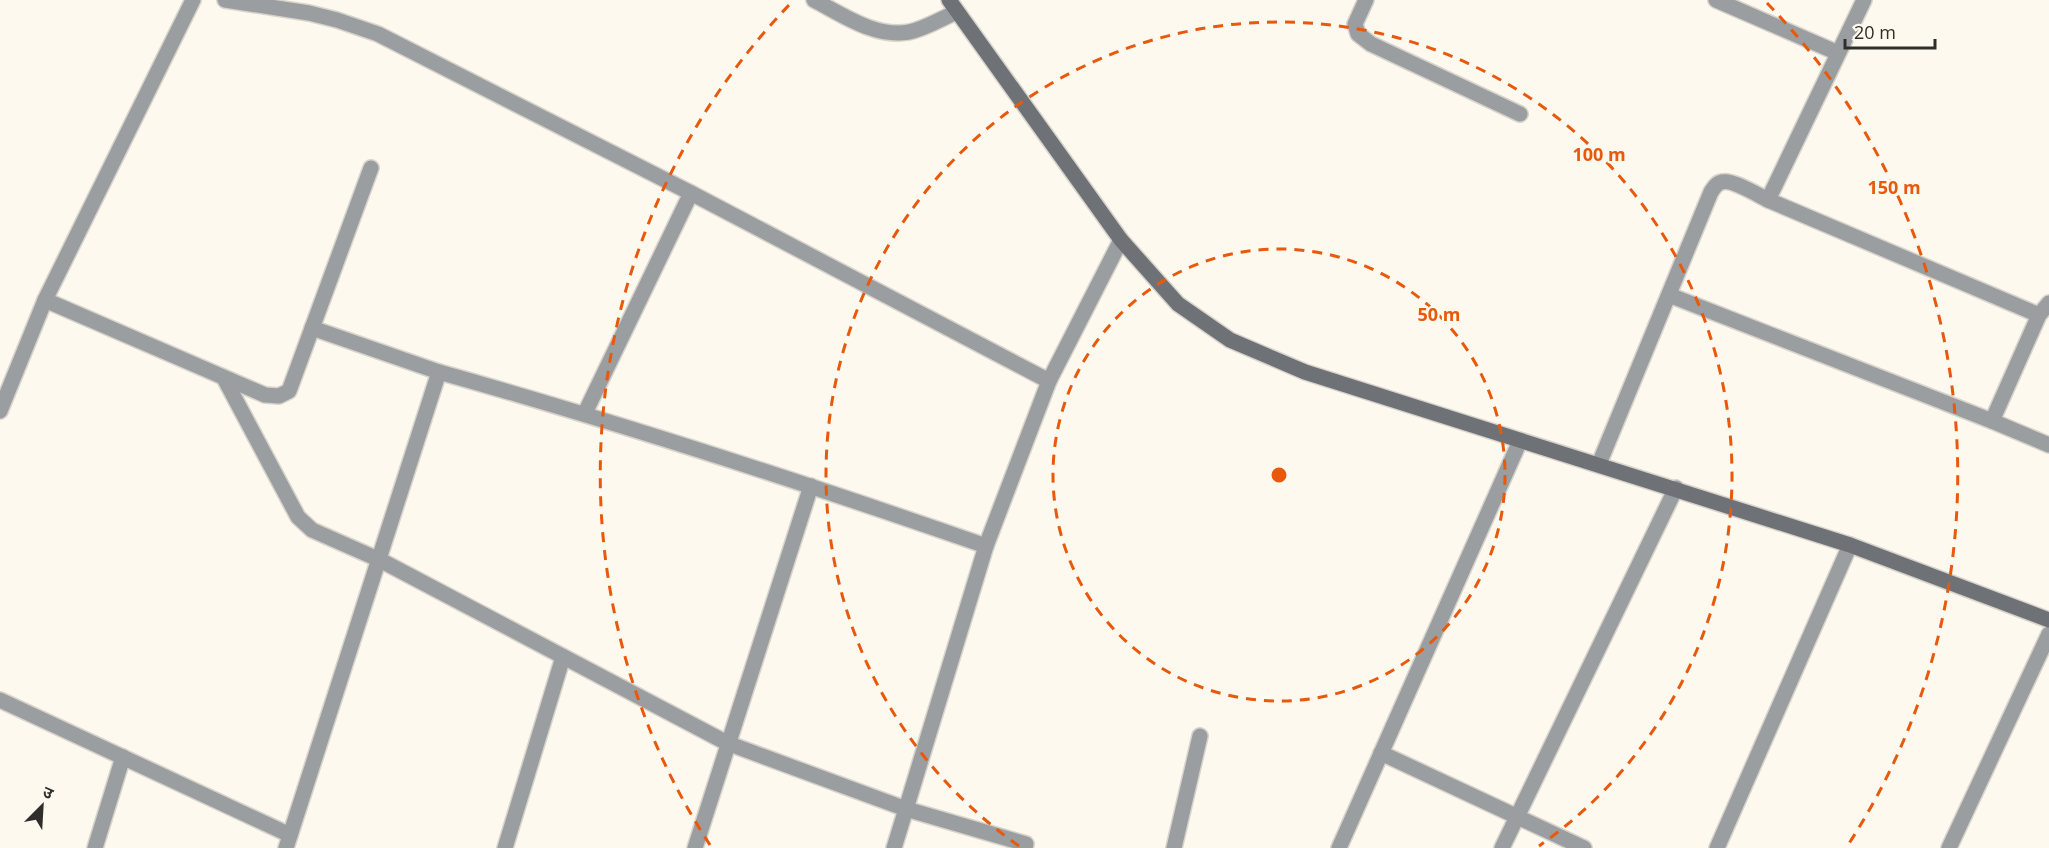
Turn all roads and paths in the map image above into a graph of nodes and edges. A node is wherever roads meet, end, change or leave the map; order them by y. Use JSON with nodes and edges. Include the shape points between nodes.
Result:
{"nodes":[{"id":1,"x":193,"y":0,"type":"edge"},
{"id":2,"x":225,"y":0,"type":"edge"},
{"id":3,"x":814,"y":0,"type":"edge"},
{"id":4,"x":1366,"y":0,"type":"edge"},
{"id":5,"x":1716,"y":0,"type":"edge"},
{"id":6,"x":1864,"y":0,"type":"edge"},
{"id":7,"x":953,"y":6,"type":"edge"},
{"id":8,"x":1838,"y":53,"type":"junction"},
{"id":9,"x":1520,"y":114,"type":"dead end"},
{"id":10,"x":371,"y":168,"type":"dead end"},
{"id":11,"x":692,"y":193,"type":"junction"},
{"id":12,"x":1768,"y":200,"type":"junction"},
{"id":13,"x":1122,"y":240,"type":"junction"},
{"id":14,"x":1669,"y":295,"type":"junction"},
{"id":15,"x":45,"y":300,"type":"junction"},
{"id":16,"x":2044,"y":309,"type":"edge"},
{"id":17,"x":312,"y":328,"type":"junction"},
{"id":18,"x":439,"y":372,"type":"junction"},
{"id":19,"x":224,"y":378,"type":"junction"},
{"id":20,"x":1049,"y":381,"type":"junction"},
{"id":21,"x":0,"y":411,"type":"edge"},
{"id":22,"x":585,"y":413,"type":"junction"},
{"id":23,"x":1992,"y":421,"type":"junction"},
{"id":24,"x":1520,"y":441,"type":"junction"},
{"id":25,"x":2049,"y":445,"type":"edge"},
{"id":26,"x":1599,"y":464,"type":"junction"},
{"id":27,"x":811,"y":486,"type":"junction"},
{"id":28,"x":1676,"y":488,"type":"junction"},
{"id":29,"x":1851,"y":545,"type":"junction"},
{"id":30,"x":986,"y":546,"type":"junction"},
{"id":31,"x":380,"y":560,"type":"junction"},
{"id":32,"x":2049,"y":620,"type":"edge"},
{"id":33,"x":2049,"y":634,"type":"edge"},
{"id":34,"x":563,"y":657,"type":"junction"},
{"id":35,"x":0,"y":700,"type":"edge"},
{"id":36,"x":1200,"y":736,"type":"dead end"},
{"id":37,"x":728,"y":743,"type":"junction"},
{"id":38,"x":1381,"y":753,"type":"junction"},
{"id":39,"x":123,"y":757,"type":"junction"},
{"id":40,"x":906,"y":809,"type":"junction"},
{"id":41,"x":1516,"y":817,"type":"junction"},
{"id":42,"x":288,"y":842,"type":"edge"},
{"id":43,"x":1030,"y":847,"type":"edge"},
{"id":44,"x":95,"y":848,"type":"edge"},
{"id":45,"x":505,"y":848,"type":"edge"},
{"id":46,"x":695,"y":848,"type":"edge"},
{"id":47,"x":894,"y":848,"type":"edge"},
{"id":48,"x":1174,"y":848,"type":"edge"},
{"id":49,"x":1339,"y":848,"type":"edge"},
{"id":50,"x":1502,"y":848,"type":"edge"},
{"id":51,"x":1584,"y":848,"type":"edge"},
{"id":52,"x":1717,"y":848,"type":"edge"},
{"id":53,"x":1949,"y":848,"type":"edge"}],
"edges":[{"from":1,"to":15,"type":"street"},
{"from":2,"to":11,"type":"street","via":[[309,13],[378,34]]},
{"from":3,"to":7,"type":"street","via":[[870,28],[890,33],[912,32]]},
{"from":4,"to":9,"type":"street","via":[[1355,24],[1358,34],[1371,44]]},
{"from":5,"to":8,"type":"street"},
{"from":6,"to":8,"type":"street"},
{"from":7,"to":13,"type":"street"},
{"from":8,"to":12,"type":"street"},
{"from":10,"to":17,"type":"street"},
{"from":11,"to":20,"type":"street"},
{"from":11,"to":22,"type":"street"},
{"from":12,"to":14,"type":"street","via":[[1732,183],[1722,181],[1715,185]]},
{"from":12,"to":16,"type":"street"},
{"from":13,"to":20,"type":"street"},
{"from":13,"to":24,"type":"street","via":[[1178,304],[1230,340],[1305,372]]},
{"from":14,"to":23,"type":"street"},
{"from":14,"to":26,"type":"street"},
{"from":15,"to":19,"type":"street"},
{"from":15,"to":21,"type":"street"},
{"from":16,"to":23,"type":"street"},
{"from":17,"to":18,"type":"street"},
{"from":17,"to":19,"type":"street","via":[[289,391],[265,396]]},
{"from":18,"to":22,"type":"street"},
{"from":18,"to":31,"type":"street"},
{"from":19,"to":31,"type":"street","via":[[298,517],[312,530]]},
{"from":20,"to":30,"type":"street"},
{"from":22,"to":27,"type":"street"},
{"from":23,"to":25,"type":"street"},
{"from":24,"to":26,"type":"street"},
{"from":24,"to":38,"type":"street"},
{"from":26,"to":28,"type":"street"},
{"from":27,"to":30,"type":"street"},
{"from":27,"to":37,"type":"street"},
{"from":28,"to":29,"type":"street"},
{"from":28,"to":41,"type":"street"},
{"from":29,"to":32,"type":"street"},
{"from":29,"to":52,"type":"street"},
{"from":30,"to":40,"type":"street"},
{"from":31,"to":34,"type":"street"},
{"from":31,"to":42,"type":"street"},
{"from":33,"to":53,"type":"street"},
{"from":34,"to":37,"type":"street"},
{"from":34,"to":45,"type":"street"},
{"from":35,"to":39,"type":"street"},
{"from":36,"to":48,"type":"street"},
{"from":37,"to":40,"type":"street"},
{"from":37,"to":46,"type":"street"},
{"from":38,"to":41,"type":"street"},
{"from":38,"to":49,"type":"street"},
{"from":39,"to":42,"type":"street"},
{"from":39,"to":44,"type":"street"},
{"from":40,"to":43,"type":"street"},
{"from":40,"to":47,"type":"street"},
{"from":41,"to":50,"type":"street"},
{"from":41,"to":51,"type":"street"}]}
